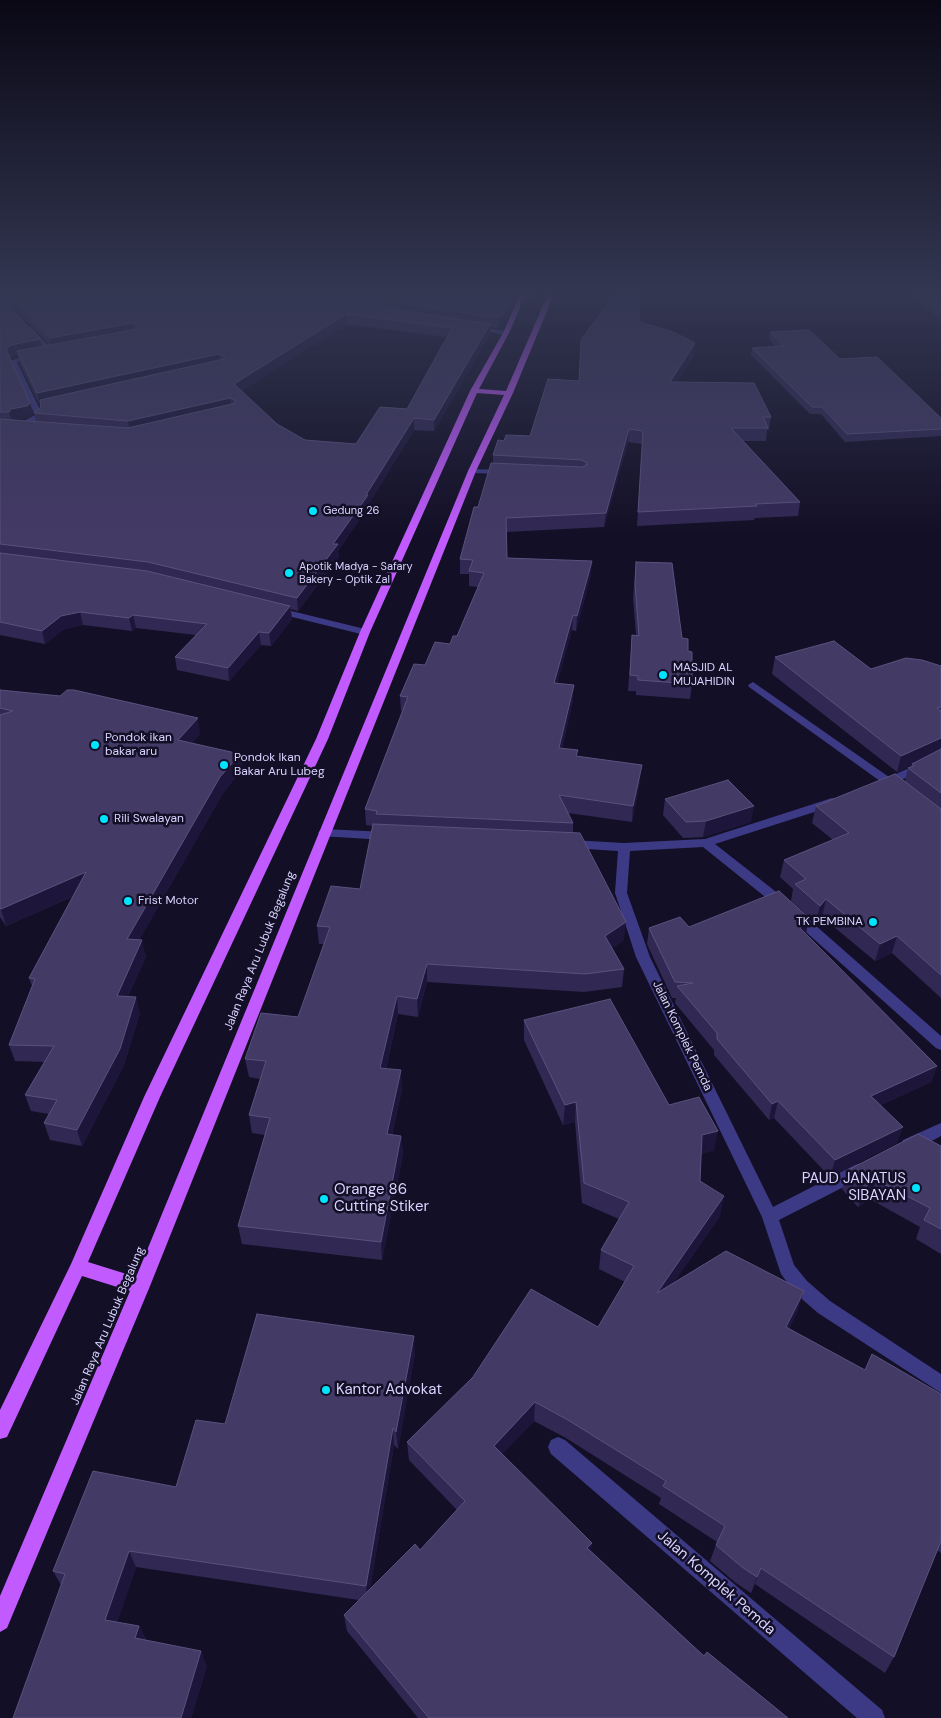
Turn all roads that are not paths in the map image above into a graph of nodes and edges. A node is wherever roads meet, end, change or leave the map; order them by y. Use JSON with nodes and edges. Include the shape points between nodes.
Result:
{"nodes":[{"id":1,"x":19,"y":374,"type":"edge"},
{"id":2,"x":483,"y":374,"type":"edge"},
{"id":3,"x":516,"y":374,"type":"edge"},
{"id":4,"x":474,"y":391,"type":"junction"},
{"id":5,"x":509,"y":393,"type":"junction"},
{"id":6,"x":46,"y":407,"type":"edge"},
{"id":7,"x":36,"y":409,"type":"junction"},
{"id":8,"x":0,"y":426,"type":"edge"},
{"id":9,"x":30,"y":428,"type":"edge"},
{"id":10,"x":472,"y":471,"type":"junction"},
{"id":11,"x":510,"y":473,"type":"edge"},
{"id":12,"x":261,"y":607,"type":"edge"},
{"id":13,"x":365,"y":632,"type":"junction"},
{"id":14,"x":753,"y":685,"type":"dead end"},
{"id":15,"x":941,"y":757,"type":"edge"},
{"id":16,"x":890,"y":782,"type":"junction"},
{"id":17,"x":872,"y":788,"type":"edge"},
{"id":18,"x":904,"y":794,"type":"edge"},
{"id":19,"x":844,"y":798,"type":"edge"},
{"id":20,"x":324,"y":833,"type":"junction"},
{"id":21,"x":401,"y":837,"type":"edge"},
{"id":22,"x":706,"y":843,"type":"junction"},
{"id":23,"x":556,"y":844,"type":"edge"},
{"id":24,"x":624,"y":847,"type":"junction"},
{"id":25,"x":941,"y":1044,"type":"edge"},
{"id":26,"x":941,"y":1129,"type":"edge"},
{"id":27,"x":898,"y":1151,"type":"edge"},
{"id":28,"x":873,"y":1164,"type":"edge"},
{"id":29,"x":770,"y":1217,"type":"junction"},
{"id":30,"x":78,"y":1267,"type":"junction"},
{"id":31,"x":141,"y":1286,"type":"junction"},
{"id":32,"x":941,"y":1384,"type":"edge"},
{"id":33,"x":0,"y":1430,"type":"edge"},
{"id":34,"x":558,"y":1447,"type":"dead end"},
{"id":35,"x":0,"y":1621,"type":"edge"},
{"id":36,"x":874,"y":1718,"type":"edge"}],
"edges":[{"from":1,"to":7,"type":"street"},
{"from":2,"to":4,"type":"main road"},
{"from":3,"to":5,"type":"main road","name":"Jalan Raya Aru Lubuk Begalung"},
{"from":4,"to":5,"type":"main road"},
{"from":4,"to":13,"type":"main road"},
{"from":5,"to":10,"type":"main road","name":"Jalan Raya Aru Lubuk Begalung"},
{"from":6,"to":7,"type":"street"},
{"from":7,"to":8,"type":"street","via":[[39,416],[32,421]]},
{"from":8,"to":9,"type":"street"},
{"from":10,"to":11,"type":"street"},
{"from":10,"to":20,"type":"main road","name":"Jalan Raya Aru Lubuk Begalung"},
{"from":12,"to":13,"type":"street"},
{"from":13,"to":30,"type":"main road","via":[[322,739],[152,1097]]},
{"from":14,"to":16,"type":"street"},
{"from":15,"to":16,"type":"street"},
{"from":16,"to":17,"type":"street"},
{"from":16,"to":18,"type":"street"},
{"from":19,"to":22,"type":"street"},
{"from":20,"to":21,"type":"street"},
{"from":20,"to":31,"type":"main road","name":"Jalan Raya Aru Lubuk Begalung"},
{"from":22,"to":24,"type":"street"},
{"from":22,"to":25,"type":"street","via":[[784,905]]},
{"from":23,"to":24,"type":"street"},
{"from":24,"to":29,"type":"street","name":"Jalan Komplek Pemda","via":[[621,893],[643,957]]},
{"from":26,"to":27,"type":"street"},
{"from":28,"to":29,"type":"street"},
{"from":29,"to":32,"type":"street","name":"Jalan Komplek Pemda","via":[[787,1269],[801,1287],[824,1307]]},
{"from":30,"to":31,"type":"main road"},
{"from":30,"to":33,"type":"main road"},
{"from":31,"to":35,"type":"main road","name":"Jalan Raya Aru Lubuk Begalung"},
{"from":34,"to":36,"type":"street","name":"Jalan Komplek Pemda"}]}
